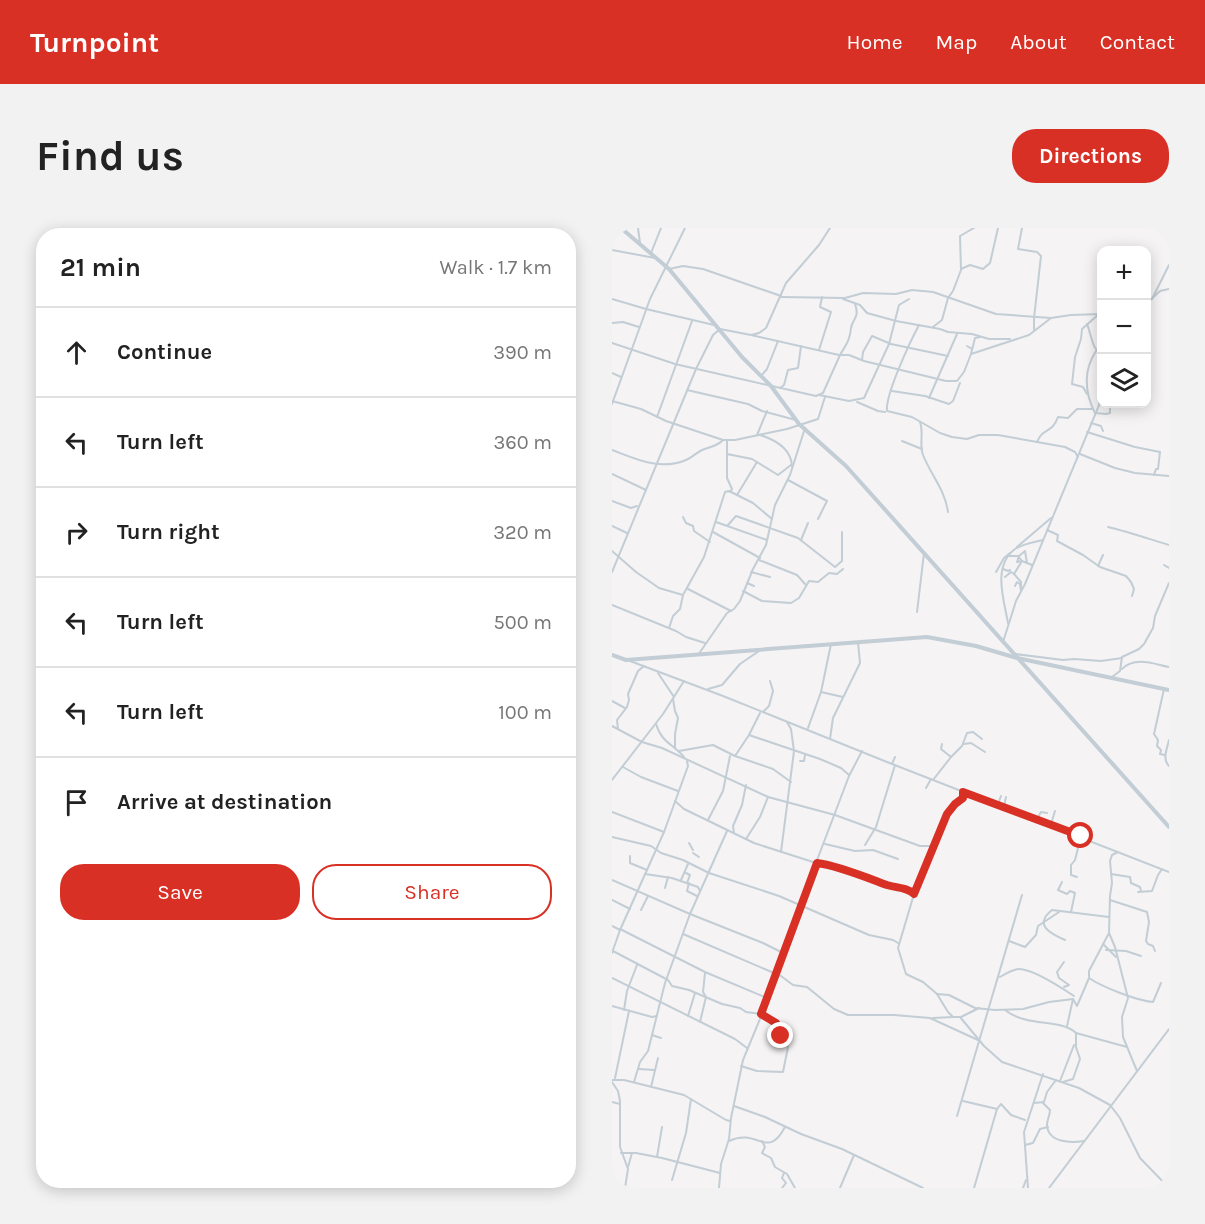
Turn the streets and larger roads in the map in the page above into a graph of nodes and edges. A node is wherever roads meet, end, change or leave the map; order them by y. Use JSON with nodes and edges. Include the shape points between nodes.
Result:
{"nodes":[{"id":1,"x":621,"y":228,"type":"edge"},
{"id":2,"x":638,"y":228,"type":"edge"},
{"id":3,"x":661,"y":228,"type":"edge"},
{"id":4,"x":685,"y":228,"type":"edge"},
{"id":5,"x":830,"y":228,"type":"edge"},
{"id":6,"x":974,"y":228,"type":"edge"},
{"id":7,"x":998,"y":228,"type":"edge"},
{"id":8,"x":1022,"y":228,"type":"edge"},
{"id":9,"x":640,"y":244,"type":"junction"},
{"id":10,"x":612,"y":250,"type":"edge"},
{"id":11,"x":651,"y":253,"type":"junction"},
{"id":12,"x":657,"y":258,"type":"junction"},
{"id":13,"x":1169,"y":265,"type":"edge"},
{"id":14,"x":668,"y":267,"type":"junction"},
{"id":15,"x":961,"y":269,"type":"junction"},
{"id":16,"x":1164,"y":274,"type":"junction"},
{"id":17,"x":1169,"y":276,"type":"edge"},
{"id":18,"x":1169,"y":289,"type":"edge"},
{"id":19,"x":781,"y":296,"type":"junction"},
{"id":20,"x":822,"y":297,"type":"junction"},
{"id":21,"x":949,"y":297,"type":"junction"},
{"id":22,"x":835,"y":298,"type":"junction"},
{"id":23,"x":612,"y":299,"type":"edge"},
{"id":24,"x":909,"y":299,"type":"dead end"},
{"id":25,"x":1152,"y":299,"type":"joint"},
{"id":26,"x":855,"y":304,"type":"junction"},
{"id":27,"x":646,"y":309,"type":"junction"},
{"id":28,"x":865,"y":311,"type":"junction"},
{"id":29,"x":857,"y":313,"type":"junction"},
{"id":30,"x":1097,"y":314,"type":"edge"},
{"id":31,"x":1084,"y":315,"type":"junction"},
{"id":32,"x":1097,"y":316,"type":"edge"},
{"id":33,"x":1034,"y":318,"type":"junction"},
{"id":34,"x":1051,"y":318,"type":"junction"},
{"id":35,"x":692,"y":320,"type":"junction"},
{"id":36,"x":896,"y":321,"type":"junction"},
{"id":37,"x":612,"y":323,"type":"edge"},
{"id":38,"x":1086,"y":324,"type":"junction"},
{"id":39,"x":918,"y":325,"type":"junction"},
{"id":40,"x":639,"y":327,"type":"junction"},
{"id":41,"x":933,"y":327,"type":"junction"},
{"id":42,"x":719,"y":328,"type":"junction"},
{"id":43,"x":1035,"y":331,"type":"junction"},
{"id":44,"x":957,"y":333,"type":"junction"},
{"id":45,"x":752,"y":335,"type":"junction"},
{"id":46,"x":982,"y":337,"type":"junction"},
{"id":47,"x":1013,"y":340,"type":"junction"},
{"id":48,"x":778,"y":341,"type":"junction"},
{"id":49,"x":890,"y":342,"type":"junction"},
{"id":50,"x":612,"y":343,"type":"edge"},
{"id":51,"x":801,"y":346,"type":"junction"},
{"id":52,"x":967,"y":346,"type":"dead end"},
{"id":53,"x":909,"y":347,"type":"junction"},
{"id":54,"x":630,"y":350,"type":"junction"},
{"id":55,"x":819,"y":350,"type":"junction"},
{"id":56,"x":1096,"y":351,"type":"junction"},
{"id":57,"x":971,"y":352,"type":"junction"},
{"id":58,"x":1099,"y":354,"type":"edge"},
{"id":59,"x":839,"y":355,"type":"junction"},
{"id":60,"x":948,"y":356,"type":"junction"},
{"id":61,"x":862,"y":360,"type":"junction"},
{"id":62,"x":675,"y":364,"type":"junction"},
{"id":63,"x":880,"y":364,"type":"junction"},
{"id":64,"x":696,"y":369,"type":"junction"},
{"id":65,"x":900,"y":369,"type":"junction"},
{"id":66,"x":612,"y":373,"type":"edge"},
{"id":67,"x":761,"y":376,"type":"junction"},
{"id":68,"x":621,"y":377,"type":"junction"},
{"id":69,"x":938,"y":379,"type":"junction"},
{"id":70,"x":960,"y":383,"type":"dead end"},
{"id":71,"x":771,"y":386,"type":"junction"},
{"id":72,"x":780,"y":388,"type":"junction"},
{"id":73,"x":687,"y":390,"type":"junction"},
{"id":74,"x":891,"y":391,"type":"junction"},
{"id":75,"x":1088,"y":394,"type":"junction"},
{"id":76,"x":819,"y":395,"type":"junction"},
{"id":77,"x":825,"y":397,"type":"junction"},
{"id":78,"x":929,"y":398,"type":"junction"},
{"id":79,"x":851,"y":401,"type":"junction"},
{"id":80,"x":612,"y":402,"type":"edge"},
{"id":81,"x":1097,"y":408,"type":"edge"},
{"id":82,"x":1110,"y":408,"type":"edge"},
{"id":83,"x":1093,"y":409,"type":"junction"},
{"id":84,"x":767,"y":411,"type":"junction"},
{"id":85,"x":888,"y":412,"type":"junction"},
{"id":86,"x":1095,"y":413,"type":"junction"},
{"id":87,"x":657,"y":417,"type":"junction"},
{"id":88,"x":796,"y":420,"type":"junction"},
{"id":89,"x":920,"y":422,"type":"junction"},
{"id":90,"x":1091,"y":423,"type":"junction"},
{"id":91,"x":674,"y":424,"type":"junction"},
{"id":92,"x":803,"y":427,"type":"junction"},
{"id":93,"x":1103,"y":431,"type":"dead end"},
{"id":94,"x":1087,"y":432,"type":"junction"},
{"id":95,"x":758,"y":435,"type":"junction"},
{"id":96,"x":725,"y":440,"type":"junction"},
{"id":97,"x":902,"y":441,"type":"dead end"},
{"id":98,"x":1037,"y":442,"type":"junction"},
{"id":99,"x":922,"y":449,"type":"junction"},
{"id":100,"x":612,"y":450,"type":"edge"},
{"id":101,"x":727,"y":454,"type":"junction"},
{"id":102,"x":1078,"y":455,"type":"junction"},
{"id":103,"x":757,"y":462,"type":"junction"},
{"id":104,"x":657,"y":465,"type":"junction"},
{"id":105,"x":791,"y":465,"type":"junction"},
{"id":106,"x":792,"y":469,"type":"junction"},
{"id":107,"x":612,"y":474,"type":"edge"},
{"id":108,"x":1154,"y":475,"type":"junction"},
{"id":109,"x":1169,"y":476,"type":"edge"},
{"id":110,"x":788,"y":480,"type":"junction"},
{"id":111,"x":646,"y":490,"type":"junction"},
{"id":112,"x":730,"y":492,"type":"junction"},
{"id":113,"x":737,"y":495,"type":"junction"},
{"id":114,"x":612,"y":501,"type":"edge"},
{"id":115,"x":639,"y":505,"type":"junction"},
{"id":116,"x":948,"y":513,"type":"dead end"},
{"id":117,"x":1054,"y":514,"type":"junction"},
{"id":118,"x":683,"y":518,"type":"dead end"},
{"id":119,"x":772,"y":519,"type":"junction"},
{"id":120,"x":818,"y":519,"type":"dead end"},
{"id":121,"x":716,"y":522,"type":"junction"},
{"id":122,"x":808,"y":523,"type":"dead end"},
{"id":123,"x":728,"y":525,"type":"junction"},
{"id":124,"x":612,"y":526,"type":"edge"},
{"id":125,"x":1108,"y":527,"type":"dead end"},
{"id":126,"x":771,"y":529,"type":"junction"},
{"id":127,"x":1047,"y":530,"type":"junction"},
{"id":128,"x":713,"y":532,"type":"junction"},
{"id":129,"x":842,"y":532,"type":"dead end"},
{"id":130,"x":627,"y":533,"type":"junction"},
{"id":131,"x":801,"y":540,"type":"junction"},
{"id":132,"x":1043,"y":540,"type":"junction"},
{"id":133,"x":767,"y":541,"type":"junction"},
{"id":134,"x":710,"y":542,"type":"junction"},
{"id":135,"x":1169,"y":545,"type":"edge"},
{"id":136,"x":1016,"y":549,"type":"junction"},
{"id":137,"x":612,"y":552,"type":"edge"},
{"id":138,"x":924,"y":553,"type":"junction"},
{"id":139,"x":1104,"y":555,"type":"dead end"},
{"id":140,"x":618,"y":556,"type":"junction"},
{"id":141,"x":1009,"y":556,"type":"junction"},
{"id":142,"x":1019,"y":557,"type":"junction"},
{"id":143,"x":759,"y":559,"type":"junction"},
{"id":144,"x":1022,"y":561,"type":"junction"},
{"id":145,"x":1004,"y":562,"type":"junction"},
{"id":146,"x":1027,"y":563,"type":"junction"},
{"id":147,"x":1032,"y":565,"type":"junction"},
{"id":148,"x":1164,"y":565,"type":"dead end"},
{"id":149,"x":1098,"y":566,"type":"junction"},
{"id":150,"x":1169,"y":568,"type":"edge"},
{"id":151,"x":843,"y":569,"type":"dead end"},
{"id":152,"x":1003,"y":569,"type":"junction"},
{"id":153,"x":1010,"y":570,"type":"dead end"},
{"id":154,"x":612,"y":572,"type":"edge"},
{"id":155,"x":752,"y":572,"type":"junction"},
{"id":156,"x":996,"y":572,"type":"junction"},
{"id":157,"x":1014,"y":574,"type":"junction"},
{"id":158,"x":1003,"y":576,"type":"junction"},
{"id":159,"x":770,"y":577,"type":"dead end"},
{"id":160,"x":1169,"y":583,"type":"edge"},
{"id":161,"x":747,"y":584,"type":"junction"},
{"id":162,"x":805,"y":585,"type":"junction"},
{"id":163,"x":754,"y":586,"type":"dead end"},
{"id":164,"x":1015,"y":586,"type":"dead end"},
{"id":165,"x":687,"y":588,"type":"junction"},
{"id":166,"x":743,"y":591,"type":"junction"},
{"id":167,"x":1021,"y":591,"type":"junction"},
{"id":168,"x":683,"y":595,"type":"junction"},
{"id":169,"x":1132,"y":596,"type":"dead end"},
{"id":170,"x":612,"y":605,"type":"edge"},
{"id":171,"x":731,"y":611,"type":"junction"},
{"id":172,"x":917,"y":612,"type":"dead end"},
{"id":173,"x":1008,"y":626,"type":"junction"},
{"id":174,"x":669,"y":628,"type":"junction"},
{"id":175,"x":858,"y":642,"type":"junction"},
{"id":176,"x":1004,"y":642,"type":"junction"},
{"id":177,"x":705,"y":643,"type":"junction"},
{"id":178,"x":831,"y":644,"type":"junction"},
{"id":179,"x":762,"y":650,"type":"junction"},
{"id":180,"x":612,"y":654,"type":"edge"},
{"id":181,"x":699,"y":655,"type":"junction"},
{"id":182,"x":1016,"y":656,"type":"junction"},
{"id":183,"x":1122,"y":658,"type":"junction"},
{"id":184,"x":626,"y":660,"type":"junction"},
{"id":185,"x":644,"y":666,"type":"junction"},
{"id":186,"x":1169,"y":667,"type":"edge"},
{"id":187,"x":657,"y":670,"type":"junction"},
{"id":188,"x":1120,"y":671,"type":"junction"},
{"id":189,"x":1112,"y":677,"type":"junction"},
{"id":190,"x":684,"y":681,"type":"junction"},
{"id":191,"x":770,"y":681,"type":"dead end"},
{"id":192,"x":705,"y":690,"type":"junction"},
{"id":193,"x":1167,"y":690,"type":"edge"},
{"id":194,"x":821,"y":692,"type":"junction"},
{"id":195,"x":843,"y":697,"type":"junction"},
{"id":196,"x":673,"y":698,"type":"junction"},
{"id":197,"x":612,"y":701,"type":"edge"},
{"id":198,"x":626,"y":709,"type":"junction"},
{"id":199,"x":761,"y":712,"type":"junction"},
{"id":200,"x":787,"y":722,"type":"junction"},
{"id":201,"x":656,"y":724,"type":"junction"},
{"id":202,"x":612,"y":726,"type":"edge"},
{"id":203,"x":618,"y":729,"type":"junction"},
{"id":204,"x":807,"y":729,"type":"junction"},
{"id":205,"x":749,"y":735,"type":"junction"},
{"id":206,"x":830,"y":739,"type":"junction"},
{"id":207,"x":982,"y":739,"type":"dead end"},
{"id":208,"x":1169,"y":741,"type":"edge"},
{"id":209,"x":642,"y":742,"type":"junction"},
{"id":210,"x":942,"y":744,"type":"dead end"},
{"id":211,"x":962,"y":746,"type":"junction"},
{"id":212,"x":675,"y":748,"type":"junction"},
{"id":213,"x":679,"y":751,"type":"junction"},
{"id":214,"x":794,"y":751,"type":"junction"},
{"id":215,"x":862,"y":751,"type":"junction"},
{"id":216,"x":985,"y":752,"type":"dead end"},
{"id":217,"x":806,"y":755,"type":"junction"},
{"id":218,"x":1165,"y":755,"type":"junction"},
{"id":219,"x":730,"y":756,"type":"junction"},
{"id":220,"x":735,"y":756,"type":"junction"},
{"id":221,"x":895,"y":757,"type":"dead end"},
{"id":222,"x":951,"y":757,"type":"junction"},
{"id":223,"x":686,"y":759,"type":"junction"},
{"id":224,"x":800,"y":761,"type":"dead end"},
{"id":225,"x":894,"y":765,"type":"junction"},
{"id":226,"x":1169,"y":766,"type":"edge"},
{"id":227,"x":623,"y":767,"type":"junction"},
{"id":228,"x":849,"y":776,"type":"junction"},
{"id":229,"x":727,"y":779,"type":"junction"},
{"id":230,"x":612,"y":780,"type":"edge"},
{"id":231,"x":932,"y":780,"type":"junction"},
{"id":232,"x":791,"y":782,"type":"junction"},
{"id":233,"x":746,"y":786,"type":"junction"},
{"id":234,"x":926,"y":788,"type":"dead end"},
{"id":235,"x":678,"y":791,"type":"junction"},
{"id":236,"x":963,"y":792,"type":"junction"},
{"id":237,"x":1001,"y":796,"type":"dead end"},
{"id":238,"x":768,"y":797,"type":"junction"},
{"id":239,"x":1006,"y":797,"type":"dead end"},
{"id":240,"x":675,"y":801,"type":"junction"},
{"id":241,"x":788,"y":803,"type":"junction"},
{"id":242,"x":998,"y":805,"type":"junction"},
{"id":243,"x":1004,"y":807,"type":"junction"},
{"id":244,"x":1056,"y":811,"type":"dead end"},
{"id":245,"x":612,"y":812,"type":"edge"},
{"id":246,"x":1047,"y":813,"type":"dead end"},
{"id":247,"x":835,"y":815,"type":"junction"},
{"id":248,"x":1037,"y":819,"type":"junction"},
{"id":249,"x":708,"y":820,"type":"junction"},
{"id":250,"x":1051,"y":825,"type":"junction"},
{"id":251,"x":1077,"y":825,"type":"dead end"},
{"id":252,"x":1085,"y":827,"type":"dead end"},
{"id":253,"x":1169,"y":827,"type":"edge"},
{"id":254,"x":874,"y":830,"type":"junction"},
{"id":255,"x":728,"y":831,"type":"junction"},
{"id":256,"x":664,"y":832,"type":"junction"},
{"id":257,"x":734,"y":833,"type":"junction"},
{"id":258,"x":1075,"y":834,"type":"junction"},
{"id":259,"x":612,"y":837,"type":"edge"},
{"id":260,"x":1083,"y":837,"type":"junction"},
{"id":261,"x":746,"y":839,"type":"junction"},
{"id":262,"x":689,"y":843,"type":"dead end"},
{"id":263,"x":825,"y":844,"type":"junction"},
{"id":264,"x":865,"y":845,"type":"dead end"},
{"id":265,"x":933,"y":846,"type":"junction"},
{"id":266,"x":656,"y":850,"type":"junction"},
{"id":267,"x":781,"y":852,"type":"junction"},
{"id":268,"x":1118,"y":852,"type":"junction"},
{"id":269,"x":630,"y":856,"type":"dead end"},
{"id":270,"x":699,"y":857,"type":"dead end"},
{"id":271,"x":898,"y":858,"type":"dead end"},
{"id":272,"x":688,"y":862,"type":"junction"},
{"id":273,"x":817,"y":863,"type":"junction"},
{"id":274,"x":1162,"y":869,"type":"junction"},
{"id":275,"x":647,"y":870,"type":"junction"},
{"id":276,"x":1169,"y":872,"type":"edge"},
{"id":277,"x":686,"y":873,"type":"junction"},
{"id":278,"x":709,"y":873,"type":"junction"},
{"id":279,"x":645,"y":874,"type":"junction"},
{"id":280,"x":1111,"y":874,"type":"junction"},
{"id":281,"x":668,"y":877,"type":"junction"},
{"id":282,"x":1077,"y":878,"type":"dead end"},
{"id":283,"x":612,"y":880,"type":"edge"},
{"id":284,"x":681,"y":880,"type":"junction"},
{"id":285,"x":1062,"y":882,"type":"dead end"},
{"id":286,"x":688,"y":883,"type":"junction"},
{"id":287,"x":665,"y":888,"type":"dead end"},
{"id":288,"x":638,"y":891,"type":"junction"},
{"id":289,"x":700,"y":891,"type":"junction"},
{"id":290,"x":914,"y":894,"type":"junction"},
{"id":291,"x":1022,"y":895,"type":"dead end"},
{"id":292,"x":649,"y":896,"type":"junction"},
{"id":293,"x":697,"y":896,"type":"junction"},
{"id":294,"x":612,"y":900,"type":"edge"},
{"id":295,"x":1110,"y":900,"type":"junction"},
{"id":296,"x":801,"y":905,"type":"junction"},
{"id":297,"x":630,"y":909,"type":"junction"},
{"id":298,"x":641,"y":910,"type":"dead end"},
{"id":299,"x":1059,"y":912,"type":"junction"},
{"id":300,"x":1071,"y":913,"type":"junction"},
{"id":301,"x":690,"y":914,"type":"junction"},
{"id":302,"x":1109,"y":917,"type":"junction"},
{"id":303,"x":1044,"y":921,"type":"junction"},
{"id":304,"x":612,"y":926,"type":"edge"},
{"id":305,"x":620,"y":930,"type":"junction"},
{"id":306,"x":1109,"y":933,"type":"junction"},
{"id":307,"x":683,"y":934,"type":"junction"},
{"id":308,"x":1065,"y":940,"type":"dead end"},
{"id":309,"x":1009,"y":941,"type":"junction"},
{"id":310,"x":898,"y":944,"type":"junction"},
{"id":311,"x":1103,"y":944,"type":"junction"},
{"id":312,"x":1107,"y":950,"type":"junction"},
{"id":313,"x":1116,"y":950,"type":"junction"},
{"id":314,"x":1155,"y":951,"type":"dead end"},
{"id":315,"x":612,"y":952,"type":"edge"},
{"id":316,"x":784,"y":954,"type":"junction"},
{"id":317,"x":1140,"y":956,"type":"dead end"},
{"id":318,"x":676,"y":957,"type":"junction"},
{"id":319,"x":1117,"y":958,"type":"junction"},
{"id":320,"x":1064,"y":962,"type":"dead end"},
{"id":321,"x":637,"y":965,"type":"junction"},
{"id":322,"x":705,"y":972,"type":"junction"},
{"id":323,"x":776,"y":974,"type":"junction"},
{"id":324,"x":998,"y":977,"type":"junction"},
{"id":325,"x":612,"y":978,"type":"edge"},
{"id":326,"x":1089,"y":978,"type":"junction"},
{"id":327,"x":667,"y":980,"type":"junction"},
{"id":328,"x":1161,"y":983,"type":"dead end"},
{"id":329,"x":629,"y":985,"type":"junction"},
{"id":330,"x":1062,"y":987,"type":"junction"},
{"id":331,"x":695,"y":993,"type":"junction"},
{"id":332,"x":937,"y":994,"type":"junction"},
{"id":333,"x":1127,"y":994,"type":"junction"},
{"id":334,"x":706,"y":997,"type":"junction"},
{"id":335,"x":1073,"y":998,"type":"junction"},
{"id":336,"x":767,"y":999,"type":"junction"},
{"id":337,"x":661,"y":1001,"type":"junction"},
{"id":338,"x":612,"y":1006,"type":"edge"},
{"id":339,"x":979,"y":1008,"type":"junction"},
{"id":340,"x":624,"y":1010,"type":"junction"},
{"id":341,"x":989,"y":1010,"type":"junction"},
{"id":342,"x":1005,"y":1010,"type":"junction"},
{"id":343,"x":629,"y":1011,"type":"junction"},
{"id":344,"x":761,"y":1014,"type":"junction"},
{"id":345,"x":657,"y":1016,"type":"junction"},
{"id":346,"x":688,"y":1016,"type":"junction"},
{"id":347,"x":953,"y":1017,"type":"junction"},
{"id":348,"x":960,"y":1017,"type":"junction"},
{"id":349,"x":930,"y":1018,"type":"junction"},
{"id":350,"x":700,"y":1022,"type":"junction"},
{"id":351,"x":712,"y":1022,"type":"dead end"},
{"id":352,"x":710,"y":1027,"type":"junction"},
{"id":353,"x":1067,"y":1027,"type":"junction"},
{"id":354,"x":1169,"y":1029,"type":"edge"},
{"id":355,"x":1076,"y":1033,"type":"junction"},
{"id":356,"x":652,"y":1035,"type":"junction"},
{"id":357,"x":661,"y":1038,"type":"dead end"},
{"id":358,"x":981,"y":1041,"type":"junction"},
{"id":359,"x":1075,"y":1043,"type":"junction"},
{"id":360,"x":1127,"y":1047,"type":"junction"},
{"id":361,"x":747,"y":1048,"type":"junction"},
{"id":362,"x":658,"y":1058,"type":"dead end"},
{"id":363,"x":741,"y":1066,"type":"junction"},
{"id":364,"x":639,"y":1069,"type":"junction"},
{"id":365,"x":655,"y":1070,"type":"junction"},
{"id":366,"x":1137,"y":1071,"type":"junction"},
{"id":367,"x":1043,"y":1074,"type":"junction"},
{"id":368,"x":1056,"y":1080,"type":"junction"},
{"id":369,"x":613,"y":1081,"type":"edge"},
{"id":370,"x":634,"y":1082,"type":"junction"},
{"id":371,"x":1061,"y":1082,"type":"junction"},
{"id":372,"x":651,"y":1087,"type":"junction"},
{"id":373,"x":691,"y":1099,"type":"junction"},
{"id":374,"x":963,"y":1101,"type":"junction"},
{"id":375,"x":612,"y":1102,"type":"edge"},
{"id":376,"x":1034,"y":1103,"type":"junction"},
{"id":377,"x":1043,"y":1103,"type":"junction"},
{"id":378,"x":620,"y":1104,"type":"junction"},
{"id":379,"x":1110,"y":1105,"type":"junction"},
{"id":380,"x":734,"y":1106,"type":"junction"},
{"id":381,"x":998,"y":1109,"type":"junction"},
{"id":382,"x":957,"y":1116,"type":"dead end"},
{"id":383,"x":1025,"y":1120,"type":"dead end"},
{"id":384,"x":730,"y":1121,"type":"junction"},
{"id":385,"x":662,"y":1127,"type":"dead end"},
{"id":386,"x":785,"y":1127,"type":"junction"},
{"id":387,"x":1048,"y":1127,"type":"junction"},
{"id":388,"x":728,"y":1141,"type":"junction"},
{"id":389,"x":762,"y":1141,"type":"junction"},
{"id":390,"x":1084,"y":1141,"type":"junction"},
{"id":391,"x":1025,"y":1145,"type":"junction"},
{"id":392,"x":621,"y":1153,"type":"junction"},
{"id":393,"x":632,"y":1153,"type":"junction"},
{"id":394,"x":854,"y":1155,"type":"junction"},
{"id":395,"x":657,"y":1157,"type":"junction"},
{"id":396,"x":677,"y":1161,"type":"junction"},
{"id":397,"x":628,"y":1167,"type":"junction"},
{"id":398,"x":784,"y":1172,"type":"junction"},
{"id":399,"x":720,"y":1173,"type":"junction"},
{"id":400,"x":1026,"y":1174,"type":"junction"},
{"id":401,"x":672,"y":1180,"type":"dead end"},
{"id":402,"x":612,"y":1186,"type":"edge"},
{"id":403,"x":1167,"y":1187,"type":"edge"},
{"id":404,"x":623,"y":1188,"type":"edge"},
{"id":405,"x":719,"y":1188,"type":"edge"},
{"id":406,"x":782,"y":1188,"type":"edge"},
{"id":407,"x":795,"y":1188,"type":"edge"},
{"id":408,"x":840,"y":1188,"type":"edge"},
{"id":409,"x":923,"y":1188,"type":"edge"},
{"id":410,"x":974,"y":1188,"type":"edge"},
{"id":411,"x":1023,"y":1188,"type":"edge"},
{"id":412,"x":1028,"y":1188,"type":"edge"},
{"id":413,"x":1049,"y":1188,"type":"edge"}],
"edges":[{"from":1,"to":9,"type":"street"},
{"from":2,"to":9,"type":"street"},
{"from":3,"to":11,"type":"street"},
{"from":4,"to":14,"type":"street"},
{"from":5,"to":19,"type":"street","via":[[786,283]]},
{"from":6,"to":15,"type":"street","via":[[960,236]]},
{"from":7,"to":15,"type":"street","via":[[989,264],[983,269],[970,265]]},
{"from":8,"to":33,"type":"street","via":[[1018,249],[1041,256]]},
{"from":9,"to":11,"type":"street"},
{"from":10,"to":12,"type":"street"},
{"from":11,"to":12,"type":"street"},
{"from":12,"to":14,"type":"street"},
{"from":13,"to":16,"type":"street"},
{"from":14,"to":19,"type":"street","via":[[703,269]]},
{"from":14,"to":27,"type":"street"},
{"from":14,"to":42,"type":"street"},
{"from":15,"to":21,"type":"street"},
{"from":16,"to":17,"type":"street"},
{"from":16,"to":25,"type":"street"},
{"from":18,"to":25,"type":"street"},
{"from":19,"to":20,"type":"street"},
{"from":19,"to":45,"type":"street","via":[[766,328]]},
{"from":20,"to":22,"type":"street"},
{"from":20,"to":55,"type":"street","via":[[820,307],[831,313]]},
{"from":21,"to":22,"type":"street","via":[[909,290]]},
{"from":21,"to":33,"type":"street","via":[[994,314]]},
{"from":21,"to":41,"type":"street","via":[[942,320]]},
{"from":22,"to":26,"type":"street"},
{"from":23,"to":27,"type":"street"},
{"from":24,"to":36,"type":"street","via":[[900,304]]},
{"from":26,"to":28,"type":"street"},
{"from":26,"to":29,"type":"street"},
{"from":27,"to":35,"type":"street"},
{"from":27,"to":40,"type":"street"},
{"from":28,"to":29,"type":"street"},
{"from":28,"to":36,"type":"street"},
{"from":29,"to":59,"type":"street","via":[[851,336]]},
{"from":30,"to":31,"type":"street"},
{"from":31,"to":34,"type":"street"},
{"from":31,"to":38,"type":"street"},
{"from":32,"to":38,"type":"street"},
{"from":33,"to":34,"type":"street"},
{"from":33,"to":43,"type":"street"},
{"from":34,"to":43,"type":"street"},
{"from":35,"to":42,"type":"street"},
{"from":35,"to":62,"type":"street"},
{"from":36,"to":39,"type":"street"},
{"from":36,"to":49,"type":"street"},
{"from":37,"to":40,"type":"street"},
{"from":38,"to":56,"type":"street"},
{"from":38,"to":75,"type":"street","via":[[1075,357],[1072,384],[1083,387]]},
{"from":39,"to":41,"type":"street"},
{"from":39,"to":53,"type":"street"},
{"from":40,"to":54,"type":"street"},
{"from":41,"to":44,"type":"street"},
{"from":42,"to":45,"type":"street"},
{"from":42,"to":64,"type":"street"},
{"from":42,"to":67,"type":"street"},
{"from":43,"to":47,"type":"street"},
{"from":44,"to":46,"type":"street"},
{"from":44,"to":60,"type":"street"},
{"from":45,"to":48,"type":"street"},
{"from":46,"to":47,"type":"street"},
{"from":46,"to":57,"type":"street","via":[[975,338]]},
{"from":47,"to":57,"type":"street"},
{"from":48,"to":51,"type":"street"},
{"from":48,"to":67,"type":"street"},
{"from":49,"to":53,"type":"street"},
{"from":49,"to":61,"type":"street","via":[[870,336]]},
{"from":49,"to":63,"type":"street"},
{"from":50,"to":54,"type":"street"},
{"from":51,"to":55,"type":"street"},
{"from":51,"to":72,"type":"street","via":[[798,368],[788,370]]},
{"from":52,"to":57,"type":"street"},
{"from":53,"to":60,"type":"street"},
{"from":53,"to":65,"type":"street"},
{"from":54,"to":62,"type":"street"},
{"from":54,"to":68,"type":"street"},
{"from":55,"to":59,"type":"street"},
{"from":56,"to":58,"type":"street"},
{"from":56,"to":75,"type":"street","via":[[1088,367]]},
{"from":57,"to":69,"type":"street","via":[[959,380]]},
{"from":59,"to":61,"type":"street"},
{"from":59,"to":76,"type":"street"},
{"from":60,"to":69,"type":"street"},
{"from":61,"to":63,"type":"street"},
{"from":62,"to":64,"type":"street"},
{"from":62,"to":87,"type":"street"},
{"from":63,"to":65,"type":"street"},
{"from":63,"to":79,"type":"street","via":[[865,397]]},
{"from":64,"to":71,"type":"street"},
{"from":64,"to":73,"type":"street"},
{"from":65,"to":69,"type":"street"},
{"from":65,"to":74,"type":"street"},
{"from":66,"to":68,"type":"street"},
{"from":67,"to":71,"type":"street"},
{"from":68,"to":80,"type":"street"},
{"from":69,"to":78,"type":"street"},
{"from":70,"to":78,"type":"street","via":[[951,404]]},
{"from":71,"to":72,"type":"street"},
{"from":71,"to":88,"type":"street"},
{"from":72,"to":76,"type":"street"},
{"from":73,"to":84,"type":"street"},
{"from":73,"to":91,"type":"street"},
{"from":74,"to":78,"type":"street"},
{"from":74,"to":85,"type":"street","via":[[885,410]]},
{"from":75,"to":83,"type":"street"},
{"from":76,"to":77,"type":"street"},
{"from":77,"to":79,"type":"street"},
{"from":77,"to":92,"type":"street","via":[[819,418]]},
{"from":79,"to":85,"type":"street"},
{"from":80,"to":87,"type":"street"},
{"from":81,"to":86,"type":"street"},
{"from":82,"to":86,"type":"street","via":[[1110,413]]},
{"from":83,"to":86,"type":"street"},
{"from":83,"to":98,"type":"street","via":[[1077,409],[1068,418],[1058,417],[1054,427],[1040,435]]},
{"from":84,"to":88,"type":"street"},
{"from":84,"to":95,"type":"street"},
{"from":85,"to":89,"type":"street"},
{"from":86,"to":90,"type":"street"},
{"from":87,"to":91,"type":"street"},
{"from":88,"to":92,"type":"street"},
{"from":89,"to":98,"type":"street","via":[[952,437],[992,435]]},
{"from":89,"to":99,"type":"street"},
{"from":90,"to":93,"type":"street","via":[[1101,426]]},
{"from":90,"to":94,"type":"street"},
{"from":91,"to":96,"type":"street"},
{"from":91,"to":104,"type":"street"},
{"from":92,"to":95,"type":"street"},
{"from":92,"to":106,"type":"street"},
{"from":92,"to":138,"type":"street","via":[[846,466]]},
{"from":94,"to":102,"type":"street"},
{"from":94,"to":108,"type":"street","via":[[1160,452]]},
{"from":95,"to":96,"type":"street"},
{"from":95,"to":105,"type":"street","via":[[777,442],[790,456]]},
{"from":96,"to":101,"type":"street"},
{"from":96,"to":104,"type":"street","via":[[685,460]]},
{"from":97,"to":99,"type":"street"},
{"from":98,"to":102,"type":"street"},
{"from":99,"to":116,"type":"street","via":[[944,495]]},
{"from":100,"to":104,"type":"street"},
{"from":101,"to":103,"type":"street"},
{"from":101,"to":112,"type":"street"},
{"from":102,"to":108,"type":"street"},
{"from":102,"to":117,"type":"street"},
{"from":103,"to":105,"type":"street","via":[[779,475]]},
{"from":103,"to":113,"type":"street"},
{"from":104,"to":111,"type":"street"},
{"from":105,"to":106,"type":"street"},
{"from":106,"to":110,"type":"street"},
{"from":107,"to":111,"type":"street"},
{"from":108,"to":109,"type":"street"},
{"from":110,"to":119,"type":"street"},
{"from":110,"to":120,"type":"street","via":[[827,501]]},
{"from":111,"to":115,"type":"street"},
{"from":112,"to":113,"type":"street"},
{"from":112,"to":121,"type":"street","via":[[724,493]]},
{"from":113,"to":119,"type":"street","via":[[754,503]]},
{"from":114,"to":115,"type":"street","via":[[631,508]]},
{"from":115,"to":130,"type":"street"},
{"from":117,"to":127,"type":"street"},
{"from":117,"to":136,"type":"street"},
{"from":118,"to":134,"type":"street"},
{"from":119,"to":126,"type":"street"},
{"from":121,"to":123,"type":"street"},
{"from":121,"to":128,"type":"street"},
{"from":122,"to":131,"type":"street"},
{"from":123,"to":126,"type":"street","via":[[735,516]]},
{"from":123,"to":133,"type":"street"},
{"from":124,"to":130,"type":"street"},
{"from":125,"to":135,"type":"street"},
{"from":126,"to":131,"type":"street"},
{"from":126,"to":133,"type":"street"},
{"from":127,"to":132,"type":"street"},
{"from":127,"to":149,"type":"street","via":[[1058,535],[1061,545]]},
{"from":128,"to":134,"type":"street"},
{"from":128,"to":143,"type":"street"},
{"from":129,"to":131,"type":"street","via":[[842,561],[835,567]]},
{"from":130,"to":140,"type":"street"},
{"from":132,"to":136,"type":"street"},
{"from":132,"to":147,"type":"street"},
{"from":133,"to":143,"type":"street"},
{"from":134,"to":165,"type":"street"},
{"from":136,"to":141,"type":"street"},
{"from":136,"to":156,"type":"street","via":[[1004,558]]},
{"from":137,"to":140,"type":"street"},
{"from":138,"to":172,"type":"street"},
{"from":138,"to":176,"type":"street"},
{"from":139,"to":149,"type":"street"},
{"from":140,"to":154,"type":"street"},
{"from":140,"to":168,"type":"street","via":[[659,588]]},
{"from":141,"to":142,"type":"street"},
{"from":141,"to":145,"type":"street"},
{"from":142,"to":144,"type":"street","via":[[1017,562]]},
{"from":142,"to":146,"type":"street","via":[[1025,551]]},
{"from":143,"to":155,"type":"street"},
{"from":143,"to":162,"type":"street","via":[[797,575]]},
{"from":144,"to":146,"type":"street"},
{"from":144,"to":157,"type":"street"},
{"from":145,"to":152,"type":"street"},
{"from":145,"to":156,"type":"street"},
{"from":146,"to":147,"type":"street"},
{"from":147,"to":167,"type":"street"},
{"from":148,"to":150,"type":"street"},
{"from":149,"to":169,"type":"street","via":[[1129,578]]},
{"from":151,"to":162,"type":"street"},
{"from":152,"to":153,"type":"street"},
{"from":152,"to":158,"type":"street"},
{"from":155,"to":159,"type":"street"},
{"from":155,"to":161,"type":"street"},
{"from":156,"to":158,"type":"street"},
{"from":157,"to":158,"type":"street"},
{"from":157,"to":167,"type":"street","via":[[1021,582]]},
{"from":158,"to":173,"type":"street"},
{"from":160,"to":183,"type":"street","via":[[1143,644]]},
{"from":161,"to":163,"type":"street"},
{"from":161,"to":166,"type":"street"},
{"from":162,"to":166,"type":"street","via":[[799,598],[791,603],[762,601]]},
{"from":164,"to":167,"type":"street","via":[[1020,584]]},
{"from":165,"to":168,"type":"street"},
{"from":165,"to":171,"type":"street"},
{"from":166,"to":171,"type":"street"},
{"from":167,"to":173,"type":"street"},
{"from":168,"to":174,"type":"street"},
{"from":170,"to":174,"type":"street"},
{"from":171,"to":177,"type":"street"},
{"from":173,"to":176,"type":"street"},
{"from":174,"to":177,"type":"street"},
{"from":175,"to":178,"type":"street"},
{"from":175,"to":182,"type":"street","via":[[927,637]]},
{"from":175,"to":195,"type":"street","via":[[860,663]]},
{"from":176,"to":182,"type":"street"},
{"from":177,"to":181,"type":"street"},
{"from":178,"to":179,"type":"street"},
{"from":178,"to":194,"type":"street"},
{"from":179,"to":181,"type":"street"},
{"from":179,"to":192,"type":"street","via":[[740,664],[722,685]]},
{"from":180,"to":184,"type":"street"},
{"from":181,"to":184,"type":"street"},
{"from":182,"to":183,"type":"street","via":[[1107,661]]},
{"from":182,"to":189,"type":"street"},
{"from":182,"to":253,"type":"street"},
{"from":183,"to":188,"type":"street"},
{"from":184,"to":185,"type":"street"},
{"from":185,"to":187,"type":"street"},
{"from":185,"to":198,"type":"street","via":[[628,694]]},
{"from":186,"to":188,"type":"street","via":[[1130,662]]},
{"from":187,"to":190,"type":"street"},
{"from":187,"to":196,"type":"street"},
{"from":188,"to":189,"type":"street"},
{"from":189,"to":193,"type":"street"},
{"from":190,"to":192,"type":"street"},
{"from":190,"to":196,"type":"street"},
{"from":191,"to":199,"type":"street","via":[[773,691],[769,706]]},
{"from":192,"to":199,"type":"street"},
{"from":193,"to":218,"type":"street","via":[[1154,734],[1160,754]]},
{"from":194,"to":195,"type":"street"},
{"from":194,"to":204,"type":"street"},
{"from":195,"to":206,"type":"street","via":[[833,718]]},
{"from":196,"to":201,"type":"street"},
{"from":196,"to":212,"type":"street","via":[[678,718]]},
{"from":197,"to":198,"type":"street"},
{"from":198,"to":203,"type":"street","via":[[617,720]]},
{"from":199,"to":200,"type":"street"},
{"from":199,"to":205,"type":"street"},
{"from":200,"to":204,"type":"street"},
{"from":200,"to":214,"type":"street"},
{"from":201,"to":209,"type":"street"},
{"from":201,"to":212,"type":"street","via":[[663,740]]},
{"from":202,"to":203,"type":"street"},
{"from":203,"to":209,"type":"street"},
{"from":204,"to":206,"type":"street"},
{"from":205,"to":214,"type":"street"},
{"from":205,"to":220,"type":"street"},
{"from":206,"to":215,"type":"street"},
{"from":207,"to":211,"type":"street","via":[[969,731]]},
{"from":208,"to":218,"type":"street"},
{"from":209,"to":223,"type":"street"},
{"from":209,"to":227,"type":"street"},
{"from":210,"to":222,"type":"street","via":[[941,749]]},
{"from":211,"to":216,"type":"street","via":[[971,743]]},
{"from":211,"to":222,"type":"street"},
{"from":212,"to":213,"type":"street"},
{"from":213,"to":219,"type":"street","via":[[714,745]]},
{"from":213,"to":223,"type":"street"},
{"from":214,"to":217,"type":"street"},
{"from":214,"to":232,"type":"street"},
{"from":215,"to":225,"type":"street"},
{"from":215,"to":228,"type":"street"},
{"from":217,"to":224,"type":"street"},
{"from":217,"to":228,"type":"street","via":[[841,768]]},
{"from":218,"to":226,"type":"street"},
{"from":219,"to":220,"type":"street"},
{"from":219,"to":229,"type":"street"},
{"from":220,"to":232,"type":"street","via":[[773,770]]},
{"from":221,"to":225,"type":"street"},
{"from":222,"to":231,"type":"street"},
{"from":223,"to":229,"type":"street"},
{"from":223,"to":235,"type":"street","via":[[688,766]]},
{"from":225,"to":231,"type":"street"},
{"from":225,"to":254,"type":"street"},
{"from":227,"to":230,"type":"street"},
{"from":227,"to":235,"type":"street"},
{"from":228,"to":247,"type":"street"},
{"from":229,"to":233,"type":"street"},
{"from":229,"to":249,"type":"street"},
{"from":231,"to":234,"type":"street"},
{"from":231,"to":236,"type":"street"},
{"from":232,"to":241,"type":"street"},
{"from":233,"to":238,"type":"street"},
{"from":233,"to":257,"type":"street"},
{"from":235,"to":240,"type":"street"},
{"from":236,"to":242,"type":"street"},
{"from":236,"to":265,"type":"street","via":[[963,798],[949,811]]},
{"from":237,"to":242,"type":"street"},
{"from":238,"to":241,"type":"street"},
{"from":238,"to":261,"type":"street"},
{"from":239,"to":243,"type":"street"},
{"from":240,"to":249,"type":"street"},
{"from":240,"to":256,"type":"street"},
{"from":241,"to":247,"type":"street"},
{"from":241,"to":267,"type":"street"},
{"from":242,"to":243,"type":"street"},
{"from":243,"to":248,"type":"street"},
{"from":244,"to":250,"type":"street"},
{"from":245,"to":256,"type":"street"},
{"from":246,"to":248,"type":"street","via":[[1041,812]]},
{"from":247,"to":254,"type":"street"},
{"from":247,"to":263,"type":"street"},
{"from":248,"to":250,"type":"street"},
{"from":249,"to":255,"type":"street"},
{"from":250,"to":258,"type":"street"},
{"from":251,"to":258,"type":"street"},
{"from":252,"to":260,"type":"street"},
{"from":254,"to":264,"type":"street"},
{"from":254,"to":265,"type":"street","via":[[920,846]]},
{"from":255,"to":257,"type":"street"},
{"from":255,"to":278,"type":"street"},
{"from":256,"to":266,"type":"street"},
{"from":257,"to":261,"type":"street"},
{"from":258,"to":260,"type":"street"},
{"from":259,"to":266,"type":"street"},
{"from":260,"to":268,"type":"street"},
{"from":260,"to":282,"type":"street","via":[[1071,865],[1071,875]]},
{"from":261,"to":267,"type":"street"},
{"from":262,"to":270,"type":"street"},
{"from":263,"to":271,"type":"street","via":[[855,851],[873,850]]},
{"from":263,"to":273,"type":"street"},
{"from":265,"to":290,"type":"street"},
{"from":266,"to":272,"type":"street"},
{"from":266,"to":275,"type":"street"},
{"from":267,"to":273,"type":"street"},
{"from":268,"to":274,"type":"street"},
{"from":268,"to":280,"type":"street","via":[[1111,857]]},
{"from":269,"to":275,"type":"street","via":[[630,863]]},
{"from":272,"to":277,"type":"street"},
{"from":272,"to":278,"type":"street"},
{"from":273,"to":290,"type":"street"},
{"from":273,"to":296,"type":"street"},
{"from":274,"to":276,"type":"street"},
{"from":274,"to":280,"type":"street","via":[[1153,891],[1140,891],[1130,877]]},
{"from":275,"to":279,"type":"street"},
{"from":277,"to":284,"type":"street"},
{"from":277,"to":286,"type":"street","via":[[690,875]]},
{"from":278,"to":289,"type":"street"},
{"from":278,"to":296,"type":"street"},
{"from":279,"to":281,"type":"street"},
{"from":279,"to":288,"type":"street"},
{"from":280,"to":295,"type":"street"},
{"from":281,"to":284,"type":"street"},
{"from":281,"to":287,"type":"street"},
{"from":283,"to":288,"type":"street"},
{"from":284,"to":286,"type":"street"},
{"from":285,"to":300,"type":"street","via":[[1058,890],[1075,893]]},
{"from":286,"to":289,"type":"street"},
{"from":286,"to":293,"type":"street","via":[[687,891]]},
{"from":288,"to":292,"type":"street"},
{"from":288,"to":297,"type":"street"},
{"from":289,"to":293,"type":"street"},
{"from":290,"to":310,"type":"street"},
{"from":291,"to":309,"type":"street"},
{"from":292,"to":298,"type":"street"},
{"from":292,"to":301,"type":"street"},
{"from":293,"to":301,"type":"street"},
{"from":294,"to":297,"type":"street"},
{"from":295,"to":302,"type":"street"},
{"from":295,"to":314,"type":"street","via":[[1147,912],[1146,941]]},
{"from":296,"to":310,"type":"street"},
{"from":296,"to":316,"type":"street"},
{"from":297,"to":305,"type":"street"},
{"from":299,"to":300,"type":"street"},
{"from":299,"to":303,"type":"street"},
{"from":299,"to":303,"type":"street","via":[[1052,910]]},
{"from":300,"to":302,"type":"street"},
{"from":301,"to":307,"type":"street"},
{"from":301,"to":316,"type":"street"},
{"from":302,"to":306,"type":"street"},
{"from":303,"to":308,"type":"street","via":[[1049,933]]},
{"from":303,"to":309,"type":"street","via":[[1025,947]]},
{"from":304,"to":305,"type":"street"},
{"from":305,"to":315,"type":"street"},
{"from":305,"to":318,"type":"street"},
{"from":306,"to":311,"type":"street"},
{"from":306,"to":313,"type":"street"},
{"from":307,"to":318,"type":"street"},
{"from":307,"to":323,"type":"street"},
{"from":309,"to":324,"type":"street"},
{"from":310,"to":332,"type":"street","via":[[906,974]]},
{"from":311,"to":312,"type":"street"},
{"from":311,"to":326,"type":"street"},
{"from":312,"to":313,"type":"street"},
{"from":312,"to":319,"type":"street"},
{"from":313,"to":317,"type":"street"},
{"from":313,"to":319,"type":"street"},
{"from":315,"to":321,"type":"street"},
{"from":316,"to":323,"type":"street"},
{"from":318,"to":322,"type":"street"},
{"from":318,"to":327,"type":"street"},
{"from":319,"to":333,"type":"street"},
{"from":320,"to":330,"type":"street","via":[[1057,972],[1068,985]]},
{"from":321,"to":327,"type":"street"},
{"from":321,"to":329,"type":"street"},
{"from":322,"to":334,"type":"street"},
{"from":322,"to":336,"type":"street"},
{"from":323,"to":336,"type":"street"},
{"from":323,"to":349,"type":"street","via":[[793,985],[807,987],[848,1015]]},
{"from":324,"to":330,"type":"street","via":[[1018,969],[1027,970]]},
{"from":324,"to":341,"type":"street"},
{"from":325,"to":329,"type":"street"},
{"from":326,"to":333,"type":"street"},
{"from":326,"to":335,"type":"street","via":[[1077,1006]]},
{"from":327,"to":331,"type":"street","via":[[672,986]]},
{"from":327,"to":337,"type":"street"},
{"from":328,"to":333,"type":"street","via":[[1153,1002]]},
{"from":329,"to":337,"type":"street"},
{"from":329,"to":340,"type":"street"},
{"from":330,"to":335,"type":"street"},
{"from":331,"to":334,"type":"street"},
{"from":331,"to":346,"type":"street"},
{"from":332,"to":339,"type":"street"},
{"from":332,"to":347,"type":"street"},
{"from":333,"to":360,"type":"street","via":[[1122,1022]]},
{"from":334,"to":344,"type":"street"},
{"from":334,"to":350,"type":"street"},
{"from":335,"to":342,"type":"street"},
{"from":335,"to":353,"type":"street"},
{"from":336,"to":344,"type":"street"},
{"from":337,"to":345,"type":"street"},
{"from":337,"to":346,"type":"street"},
{"from":338,"to":340,"type":"street"},
{"from":339,"to":341,"type":"street"},
{"from":339,"to":348,"type":"street"},
{"from":340,"to":343,"type":"street"},
{"from":341,"to":342,"type":"street"},
{"from":341,"to":358,"type":"street"},
{"from":342,"to":353,"type":"street","via":[[1026,1021]]},
{"from":343,"to":345,"type":"street"},
{"from":343,"to":369,"type":"street"},
{"from":344,"to":361,"type":"street"},
{"from":344,"to":363,"type":"street","via":[[776,1023],[777,1033],[788,1047],[783,1072]]},
{"from":345,"to":356,"type":"street"},
{"from":346,"to":350,"type":"street"},
{"from":347,"to":348,"type":"street"},
{"from":347,"to":349,"type":"street"},
{"from":348,"to":358,"type":"street"},
{"from":349,"to":358,"type":"street"},
{"from":350,"to":352,"type":"street"},
{"from":351,"to":352,"type":"street"},
{"from":352,"to":361,"type":"street"},
{"from":353,"to":355,"type":"street"},
{"from":354,"to":366,"type":"street"},
{"from":355,"to":359,"type":"street"},
{"from":355,"to":360,"type":"street"},
{"from":356,"to":357,"type":"street"},
{"from":356,"to":364,"type":"street"},
{"from":358,"to":367,"type":"street","via":[[1008,1065]]},
{"from":358,"to":374,"type":"street"},
{"from":359,"to":371,"type":"street"},
{"from":359,"to":371,"type":"street","via":[[1080,1059],[1074,1077]]},
{"from":360,"to":366,"type":"street"},
{"from":361,"to":363,"type":"street"},
{"from":362,"to":365,"type":"street"},
{"from":363,"to":380,"type":"street"},
{"from":364,"to":365,"type":"street"},
{"from":364,"to":370,"type":"street"},
{"from":365,"to":372,"type":"street"},
{"from":366,"to":379,"type":"street"},
{"from":367,"to":368,"type":"street"},
{"from":367,"to":376,"type":"street"},
{"from":368,"to":371,"type":"street"},
{"from":368,"to":377,"type":"street"},
{"from":369,"to":370,"type":"street"},
{"from":369,"to":378,"type":"street"},
{"from":370,"to":372,"type":"street"},
{"from":371,"to":379,"type":"street"},
{"from":372,"to":373,"type":"street"},
{"from":373,"to":384,"type":"street"},
{"from":373,"to":396,"type":"street"},
{"from":374,"to":381,"type":"street"},
{"from":374,"to":382,"type":"street"},
{"from":375,"to":378,"type":"street"},
{"from":376,"to":377,"type":"street"},
{"from":376,"to":391,"type":"street","via":[[1024,1132]]},
{"from":377,"to":387,"type":"street","via":[[1050,1110]]},
{"from":378,"to":392,"type":"street"},
{"from":379,"to":390,"type":"street"},
{"from":379,"to":403,"type":"street","via":[[1140,1158]]},
{"from":380,"to":384,"type":"street"},
{"from":380,"to":386,"type":"street"},
{"from":381,"to":383,"type":"street","via":[[1001,1104],[1011,1115]]},
{"from":381,"to":410,"type":"street"},
{"from":384,"to":388,"type":"street"},
{"from":385,"to":395,"type":"street"},
{"from":386,"to":389,"type":"street","via":[[773,1143]]},
{"from":386,"to":394,"type":"street"},
{"from":387,"to":390,"type":"street","via":[[1062,1141]]},
{"from":387,"to":391,"type":"street","via":[[1040,1129],[1034,1143]]},
{"from":388,"to":389,"type":"street","via":[[753,1137]]},
{"from":388,"to":399,"type":"street"},
{"from":389,"to":398,"type":"street","via":[[762,1154]]},
{"from":390,"to":413,"type":"street"},
{"from":391,"to":400,"type":"street"},
{"from":392,"to":393,"type":"street"},
{"from":392,"to":397,"type":"street"},
{"from":393,"to":395,"type":"street"},
{"from":393,"to":397,"type":"street"},
{"from":394,"to":408,"type":"street"},
{"from":394,"to":409,"type":"street"},
{"from":395,"to":396,"type":"street"},
{"from":396,"to":399,"type":"street"},
{"from":396,"to":401,"type":"street"},
{"from":397,"to":404,"type":"street"},
{"from":398,"to":406,"type":"street","via":[[782,1178],[786,1183]]},
{"from":398,"to":407,"type":"street"},
{"from":399,"to":405,"type":"street"},
{"from":400,"to":411,"type":"street"},
{"from":400,"to":412,"type":"street"},
{"from":402,"to":404,"type":"street"}]}
